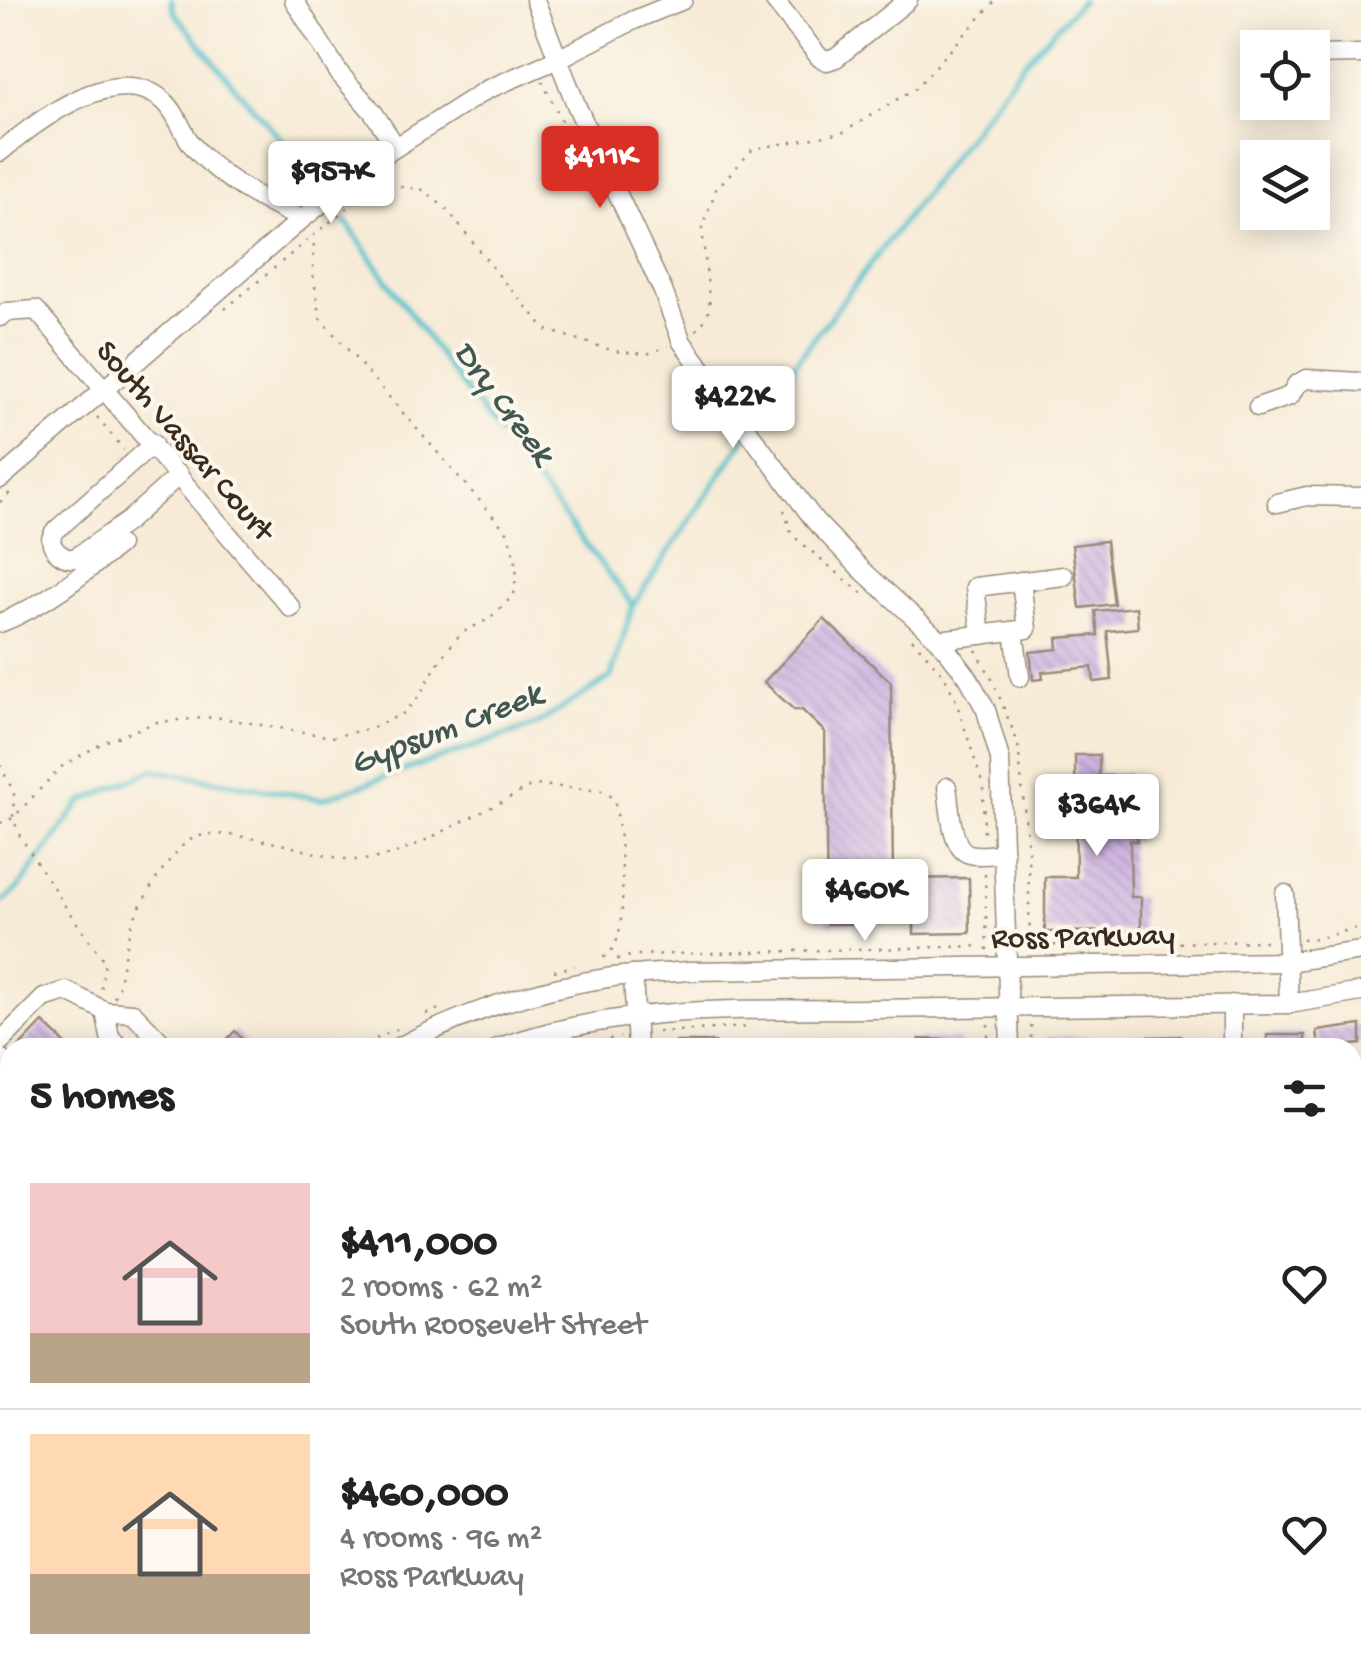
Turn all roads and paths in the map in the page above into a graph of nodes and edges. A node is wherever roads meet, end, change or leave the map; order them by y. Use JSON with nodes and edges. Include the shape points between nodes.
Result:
{"nodes":[{"id":1,"x":294,"y":0,"type":"edge"},
{"id":2,"x":535,"y":0,"type":"edge"},
{"id":3,"x":682,"y":0,"type":"edge"},
{"id":4,"x":774,"y":0,"type":"edge"},
{"id":5,"x":908,"y":0,"type":"edge"},
{"id":6,"x":996,"y":0,"type":"edge"},
{"id":7,"x":1330,"y":54,"type":"edge"},
{"id":8,"x":1361,"y":54,"type":"edge"},
{"id":9,"x":558,"y":59,"type":"junction"},
{"id":10,"x":396,"y":147,"type":"junction"},
{"id":11,"x":0,"y":152,"type":"edge"},
{"id":12,"x":302,"y":219,"type":"junction"},
{"id":13,"x":0,"y":317,"type":"edge"},
{"id":14,"x":682,"y":342,"type":"junction"},
{"id":15,"x":1361,"y":382,"type":"edge"},
{"id":16,"x":104,"y":388,"type":"junction"},
{"id":17,"x":86,"y":404,"type":"junction"},
{"id":18,"x":1258,"y":407,"type":"dead end"},
{"id":19,"x":153,"y":444,"type":"junction"},
{"id":20,"x":133,"y":462,"type":"junction"},
{"id":21,"x":179,"y":475,"type":"junction"},
{"id":22,"x":0,"y":479,"type":"edge"},
{"id":23,"x":1361,"y":496,"type":"edge"},
{"id":24,"x":1277,"y":503,"type":"dead end"},
{"id":25,"x":784,"y":508,"type":"dead end"},
{"id":26,"x":120,"y":545,"type":"dead end"},
{"id":27,"x":1064,"y":576,"type":"dead end"},
{"id":28,"x":1021,"y":581,"type":"junction"},
{"id":29,"x":873,"y":603,"type":"dead end"},
{"id":30,"x":291,"y":608,"type":"dead end"},
{"id":31,"x":0,"y":623,"type":"edge"},
{"id":32,"x":1014,"y":631,"type":"junction"},
{"id":33,"x":981,"y":635,"type":"junction"},
{"id":34,"x":911,"y":638,"type":"dead end"},
{"id":35,"x":938,"y":640,"type":"junction"},
{"id":36,"x":1020,"y":677,"type":"dead end"},
{"id":37,"x":0,"y":765,"type":"edge"},
{"id":38,"x":947,"y":786,"type":"dead end"},
{"id":39,"x":12,"y":818,"type":"junction"},
{"id":40,"x":0,"y":823,"type":"edge"},
{"id":41,"x":994,"y":854,"type":"junction"},
{"id":42,"x":1285,"y":894,"type":"dead end"},
{"id":43,"x":1361,"y":950,"type":"edge"},
{"id":44,"x":1287,"y":962,"type":"junction"},
{"id":45,"x":1008,"y":965,"type":"junction"},
{"id":46,"x":987,"y":966,"type":"junction"},
{"id":47,"x":632,"y":975,"type":"junction"},
{"id":48,"x":597,"y":980,"type":"junction"},
{"id":49,"x":1361,"y":992,"type":"edge"},
{"id":50,"x":1232,"y":1004,"type":"junction"},
{"id":51,"x":1289,"y":1004,"type":"junction"},
{"id":52,"x":988,"y":1007,"type":"junction"},
{"id":53,"x":1009,"y":1007,"type":"junction"},
{"id":54,"x":105,"y":1010,"type":"junction"},
{"id":55,"x":636,"y":1015,"type":"junction"},
{"id":56,"x":4,"y":1038,"type":"edge"},
{"id":57,"x":111,"y":1038,"type":"edge"},
{"id":58,"x":158,"y":1038,"type":"edge"},
{"id":59,"x":416,"y":1038,"type":"edge"},
{"id":60,"x":524,"y":1038,"type":"edge"},
{"id":61,"x":637,"y":1038,"type":"edge"},
{"id":62,"x":988,"y":1038,"type":"edge"},
{"id":63,"x":1010,"y":1038,"type":"edge"},
{"id":64,"x":1232,"y":1038,"type":"edge"}],
"edges":[{"from":1,"to":10,"type":"street"},
{"from":2,"to":9,"type":"street"},
{"from":3,"to":9,"type":"street"},
{"from":4,"to":5,"type":"street","via":[[827,60]]},
{"from":6,"to":14,"type":"path","via":[[916,88],[842,132],[753,149],[716,188],[702,228],[710,308],[701,327]]},
{"from":7,"to":8,"type":"street"},
{"from":9,"to":10,"type":"street","via":[[486,90]]},
{"from":9,"to":14,"type":"street"},
{"from":10,"to":12,"type":"street"},
{"from":11,"to":12,"type":"street","via":[[69,101],[138,86],[165,102],[193,147],[231,180]]},
{"from":12,"to":16,"type":"street"},
{"from":13,"to":16,"type":"street","name":"South Vassar Court","via":[[36,310]]},
{"from":14,"to":35,"type":"street","via":[[815,521]]},
{"from":14,"to":39,"type":"path","via":[[647,354],[547,330],[424,190],[374,186],[314,235],[320,318],[508,533],[517,567],[514,595],[462,632],[404,713],[372,728],[332,737],[215,717],[157,722],[60,767]]},
{"from":15,"to":18,"type":"street","via":[[1306,379],[1290,396]]},
{"from":16,"to":17,"type":"street"},
{"from":16,"to":19,"type":"street","name":"South Vassar Court"},
{"from":17,"to":20,"type":"path"},
{"from":17,"to":22,"type":"street"},
{"from":19,"to":20,"type":"street"},
{"from":19,"to":21,"type":"street","name":"South Vassar Court"},
{"from":20,"to":21,"type":"street","via":[[54,532],[54,550],[74,558]]},
{"from":21,"to":30,"type":"street","name":"South Vassar Court"},
{"from":23,"to":24,"type":"street"},
{"from":25,"to":29,"type":"path","via":[[792,535]]},
{"from":26,"to":31,"type":"street","via":[[62,590]]},
{"from":27,"to":28,"type":"street"},
{"from":28,"to":32,"type":"street","via":[[1027,629]]},
{"from":28,"to":33,"type":"street","via":[[975,587]]},
{"from":32,"to":33,"type":"street"},
{"from":32,"to":36,"type":"street"},
{"from":33,"to":35,"type":"street"},
{"from":34,"to":41,"type":"path","via":[[944,675],[975,755]]},
{"from":35,"to":41,"type":"street","via":[[986,710],[1000,759]]},
{"from":37,"to":39,"type":"path","via":[[14,794]]},
{"from":38,"to":41,"type":"street","via":[[961,850]]},
{"from":39,"to":40,"type":"path"},
{"from":39,"to":54,"type":"path","via":[[105,962]]},
{"from":41,"to":45,"type":"street"},
{"from":41,"to":46,"type":"path"},
{"from":42,"to":44,"type":"street"},
{"from":43,"to":44,"type":"street","name":"Ross Parkway"},
{"from":44,"to":45,"type":"street","name":"Ross Parkway"},
{"from":44,"to":51,"type":"street"},
{"from":45,"to":46,"type":"street","name":"Ross Parkway"},
{"from":45,"to":53,"type":"street"},
{"from":46,"to":47,"type":"street","name":"Ross Parkway"},
{"from":47,"to":48,"type":"street","name":"Ross Parkway"},
{"from":47,"to":55,"type":"street"},
{"from":48,"to":54,"type":"path","via":[[595,964],[616,944],[622,911],[616,807],[603,791],[541,785],[402,851],[362,860],[232,836],[196,836],[171,858],[137,913],[117,992]]},
{"from":48,"to":59,"type":"street","name":"Ross Parkway","via":[[482,1010]]},
{"from":49,"to":51,"type":"street"},
{"from":50,"to":51,"type":"street"},
{"from":50,"to":53,"type":"street"},
{"from":50,"to":64,"type":"street"},
{"from":52,"to":53,"type":"street"},
{"from":52,"to":55,"type":"street"},
{"from":52,"to":62,"type":"path"},
{"from":53,"to":63,"type":"street"},
{"from":54,"to":56,"type":"street","via":[[66,991],[44,998]]},
{"from":54,"to":57,"type":"street"},
{"from":54,"to":58,"type":"street","via":[[133,1012]]},
{"from":55,"to":60,"type":"street"},
{"from":55,"to":61,"type":"street"}]}
